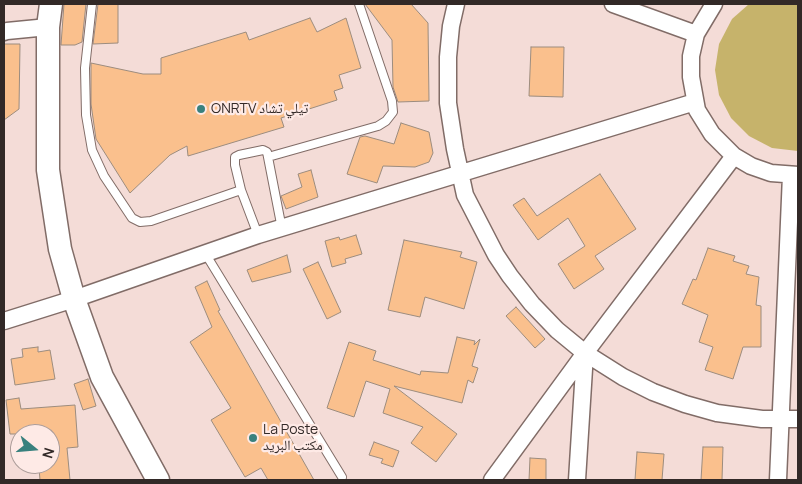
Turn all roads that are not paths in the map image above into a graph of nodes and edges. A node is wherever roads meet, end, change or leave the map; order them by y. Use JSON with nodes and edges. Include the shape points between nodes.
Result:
{"nodes":[{"id":1,"x":51,"y":4,"type":"edge"},
{"id":2,"x":92,"y":4,"type":"edge"},
{"id":3,"x":358,"y":4,"type":"edge"},
{"id":4,"x":456,"y":4,"type":"edge"},
{"id":5,"x":613,"y":4,"type":"edge"},
{"id":6,"x":714,"y":4,"type":"edge"},
{"id":7,"x":48,"y":27,"type":"junction"},
{"id":8,"x":4,"y":32,"type":"edge"},
{"id":9,"x":696,"y":34,"type":"junction"},
{"id":10,"x":695,"y":102,"type":"junction"},
{"id":11,"x":734,"y":156,"type":"junction"},
{"id":12,"x":268,"y":157,"type":"junction"},
{"id":13,"x":460,"y":174,"type":"junction"},
{"id":14,"x":795,"y":175,"type":"edge"},
{"id":15,"x":241,"y":190,"type":"junction"},
{"id":16,"x":282,"y":228,"type":"junction"},
{"id":17,"x":258,"y":235,"type":"junction"},
{"id":18,"x":205,"y":254,"type":"junction"},
{"id":19,"x":74,"y":299,"type":"junction"},
{"id":20,"x":4,"y":321,"type":"edge"},
{"id":21,"x":585,"y":353,"type":"junction"},
{"id":22,"x":781,"y":420,"type":"junction"},
{"id":23,"x":798,"y":420,"type":"edge"},
{"id":24,"x":342,"y":477,"type":"dead end"},
{"id":25,"x":158,"y":480,"type":"edge"},
{"id":26,"x":492,"y":480,"type":"edge"},
{"id":27,"x":577,"y":480,"type":"edge"},
{"id":28,"x":778,"y":480,"type":"edge"}],
"edges":[{"from":1,"to":7,"type":"street"},
{"from":2,"to":15,"type":"lane","via":[[85,68],[86,115],[92,150],[104,176],[132,218],[140,222],[151,221]]},
{"from":3,"to":12,"type":"lane","via":[[392,101],[392,112],[378,126]]},
{"from":4,"to":13,"type":"street","via":[[449,41],[448,88]]},
{"from":5,"to":9,"type":"street"},
{"from":6,"to":9,"type":"street"},
{"from":7,"to":8,"type":"street"},
{"from":7,"to":19,"type":"street","via":[[48,170],[60,249]]},
{"from":9,"to":10,"type":"street","via":[[690,77]]},
{"from":10,"to":11,"type":"street","via":[[712,134]]},
{"from":10,"to":13,"type":"street"},
{"from":11,"to":14,"type":"street","via":[[761,170]]},
{"from":11,"to":21,"type":"street"},
{"from":12,"to":15,"type":"lane","via":[[262,150],[235,157]]},
{"from":12,"to":16,"type":"lane"},
{"from":13,"to":16,"type":"street"},
{"from":13,"to":21,"type":"street","via":[[473,213],[510,276],[548,322]]},
{"from":14,"to":22,"type":"street"},
{"from":15,"to":17,"type":"lane"},
{"from":16,"to":17,"type":"street"},
{"from":17,"to":18,"type":"street"},
{"from":18,"to":19,"type":"street"},
{"from":18,"to":24,"type":"lane"},
{"from":19,"to":20,"type":"street"},
{"from":19,"to":25,"type":"street","via":[[102,376]]},
{"from":21,"to":22,"type":"street","via":[[623,378],[674,401],[717,413]]},
{"from":21,"to":26,"type":"street"},
{"from":21,"to":27,"type":"street"},
{"from":22,"to":23,"type":"street"},
{"from":22,"to":28,"type":"street"}]}
